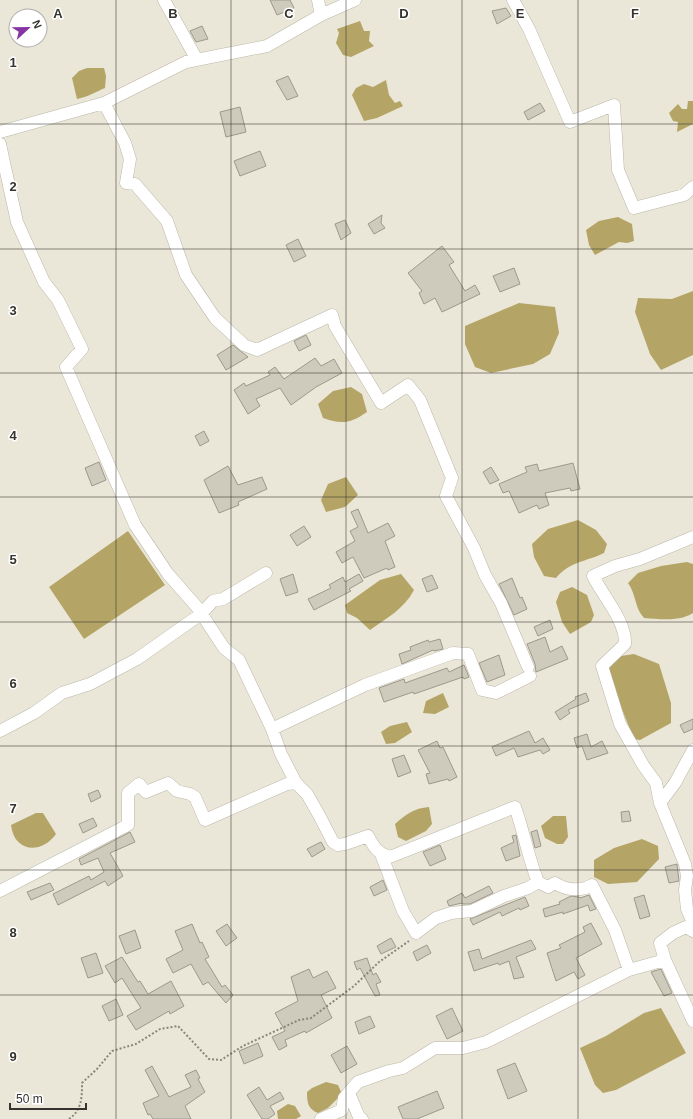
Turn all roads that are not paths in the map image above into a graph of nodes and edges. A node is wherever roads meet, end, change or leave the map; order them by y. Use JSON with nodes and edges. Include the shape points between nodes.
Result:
{"nodes":[{"id":1,"x":164,"y":0,"type":"edge"},
{"id":2,"x":318,"y":0,"type":"edge"},
{"id":3,"x":355,"y":0,"type":"edge"},
{"id":4,"x":512,"y":0,"type":"edge"},
{"id":5,"x":321,"y":15,"type":"junction"},
{"id":6,"x":197,"y":60,"type":"junction"},
{"id":7,"x":104,"y":103,"type":"junction"},
{"id":8,"x":0,"y":132,"type":"edge"},
{"id":9,"x":0,"y":144,"type":"edge"},
{"id":10,"x":693,"y":187,"type":"edge"},
{"id":11,"x":693,"y":537,"type":"edge"},
{"id":12,"x":266,"y":573,"type":"dead end"},
{"id":13,"x":201,"y":614,"type":"junction"},
{"id":14,"x":272,"y":729,"type":"junction"},
{"id":15,"x":0,"y":730,"type":"edge"},
{"id":16,"x":693,"y":750,"type":"edge"},
{"id":17,"x":296,"y":783,"type":"junction"},
{"id":18,"x":660,"y":803,"type":"junction"},
{"id":19,"x":381,"y":854,"type":"junction"},
{"id":20,"x":538,"y":882,"type":"junction"},
{"id":21,"x":0,"y":891,"type":"edge"},
{"id":22,"x":693,"y":923,"type":"edge"},
{"id":23,"x":693,"y":931,"type":"edge"},
{"id":24,"x":665,"y":960,"type":"junction"},
{"id":25,"x":629,"y":970,"type":"junction"},
{"id":26,"x":693,"y":1021,"type":"edge"},
{"id":27,"x":349,"y":1093,"type":"junction"},
{"id":28,"x":321,"y":1119,"type":"edge"},
{"id":29,"x":362,"y":1119,"type":"edge"}],
"edges":[{"from":1,"to":6,"type":"street"},
{"from":2,"to":5,"type":"street"},
{"from":3,"to":5,"type":"street"},
{"from":4,"to":10,"type":"street","via":[[529,29],[570,122],[614,105],[618,170],[634,208],[684,195]]},
{"from":5,"to":6,"type":"street","via":[[267,46]]},
{"from":6,"to":7,"type":"street","via":[[186,62]]},
{"from":7,"to":8,"type":"street"},
{"from":7,"to":14,"type":"street","via":[[125,143],[130,159],[126,183],[136,184],[167,221],[186,275],[215,318],[244,345],[257,350],[332,315],[335,326],[380,403],[408,385],[420,400],[452,478],[446,496],[501,604],[529,672],[496,693],[482,690],[468,654],[453,653],[364,685]]},
{"from":9,"to":13,"type":"street","via":[[17,222],[44,282],[58,300],[82,349],[66,367],[135,524],[168,574]]},
{"from":11,"to":18,"type":"street","via":[[593,576],[626,634],[625,644],[602,666],[620,724],[656,783]]},
{"from":12,"to":13,"type":"street","via":[[223,599],[213,601]]},
{"from":13,"to":14,"type":"street","via":[[224,648],[238,660]]},
{"from":13,"to":15,"type":"street","via":[[137,658],[90,684],[62,693],[34,713]]},
{"from":14,"to":17,"type":"street"},
{"from":16,"to":18,"type":"street","via":[[675,783]]},
{"from":17,"to":19,"type":"street","via":[[307,794],[333,842],[338,846],[368,836]]},
{"from":17,"to":21,"type":"street","via":[[287,784],[205,820],[195,798],[190,794],[177,791],[168,783],[146,792],[139,784],[128,793],[128,825]]},
{"from":18,"to":22,"type":"street","via":[[685,864],[687,909]]},
{"from":19,"to":20,"type":"street","via":[[404,911],[416,933],[436,918],[472,910]]},
{"from":19,"to":20,"type":"street","via":[[390,857],[515,807],[523,828],[528,857]]},
{"from":20,"to":25,"type":"street","via":[[548,887],[555,883],[565,889],[586,888],[592,885],[615,930]]},
{"from":23,"to":24,"type":"street","via":[[686,927],[660,943]]},
{"from":24,"to":25,"type":"street"},
{"from":24,"to":26,"type":"street"},
{"from":25,"to":27,"type":"street","via":[[486,1042],[463,1048],[435,1048],[403,1068],[389,1070],[358,1082]]},
{"from":27,"to":28,"type":"street","via":[[344,1098],[342,1110]]},
{"from":27,"to":29,"type":"street"}]}
